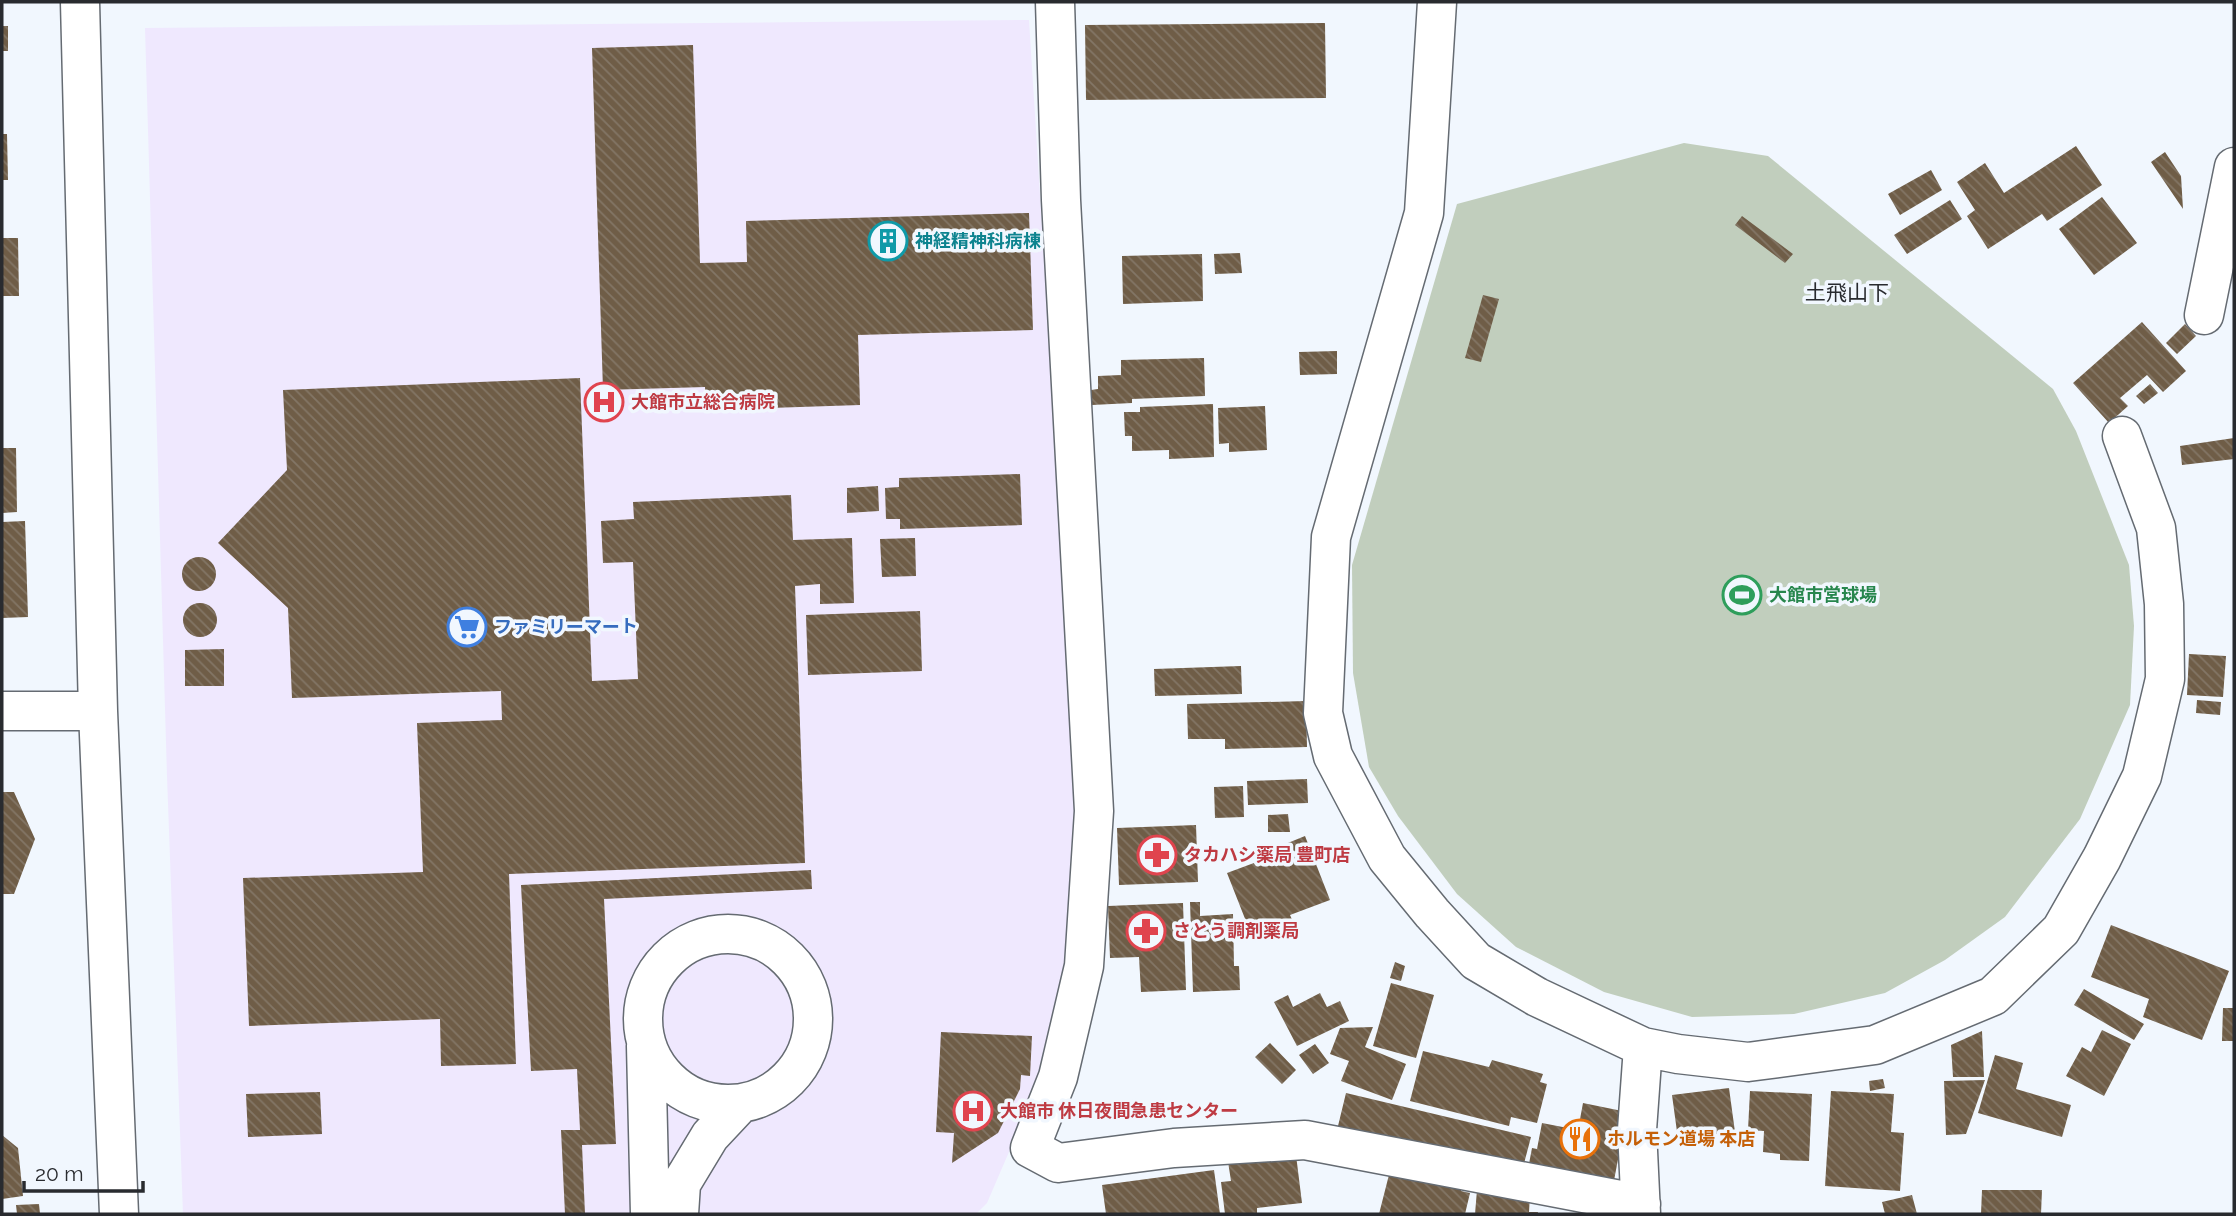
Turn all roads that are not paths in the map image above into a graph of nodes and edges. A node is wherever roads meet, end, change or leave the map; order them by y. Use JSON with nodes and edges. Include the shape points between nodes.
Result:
{"nodes":[{"id":1,"x":80,"y":2,"type":"edge"},
{"id":2,"x":1055,"y":2,"type":"edge"},
{"id":3,"x":1437,"y":2,"type":"edge"},
{"id":4,"x":2234,"y":167,"type":"edge"},
{"id":5,"x":2204,"y":315,"type":"dead end"},
{"id":6,"x":2122,"y":436,"type":"dead end"},
{"id":7,"x":2,"y":711,"type":"edge"},
{"id":8,"x":98,"y":711,"type":"junction"},
{"id":9,"x":646,"y":1046,"type":"junction"},
{"id":10,"x":1643,"y":1047,"type":"junction"},
{"id":11,"x":740,"y":1104,"type":"junction"},
{"id":12,"x":1641,"y":1209,"type":"edge"},
{"id":13,"x":119,"y":1214,"type":"edge"},
{"id":14,"x":650,"y":1214,"type":"edge"},
{"id":15,"x":679,"y":1214,"type":"edge"}],
"edges":[{"from":1,"to":8,"type":"street"},
{"from":2,"to":12,"type":"street","via":[[1061,200],[1094,811],[1084,966],[1058,1077],[1030,1148],[1058,1163],[1174,1148],[1305,1140]]},
{"from":3,"to":10,"type":"street","via":[[1424,214],[1331,537],[1323,713],[1333,755],[1387,858],[1476,961],[1537,997]]},
{"from":4,"to":5,"type":"street"},
{"from":6,"to":10,"type":"street","via":[[2156,528],[2165,679],[2142,776],[2061,930],[1993,996],[1875,1045],[1748,1062]]},
{"from":7,"to":8,"type":"street"},
{"from":8,"to":13,"type":"street"},
{"from":9,"to":11,"type":"street","via":[[660,1073],[683,1092],[710,1103]]},
{"from":9,"to":11,"type":"street","via":[[642,1020],[646,994],[658,970],[676,951],[700,938],[726,934],[752,937],[776,948],[796,967],[810,993],[814,1022],[808,1052],[792,1077],[768,1095]]},
{"from":9,"to":14,"type":"street"},
{"from":10,"to":12,"type":"street","via":[[1637,1130]]},
{"from":11,"to":15,"type":"street","via":[[710,1136],[681,1184]]}]}
